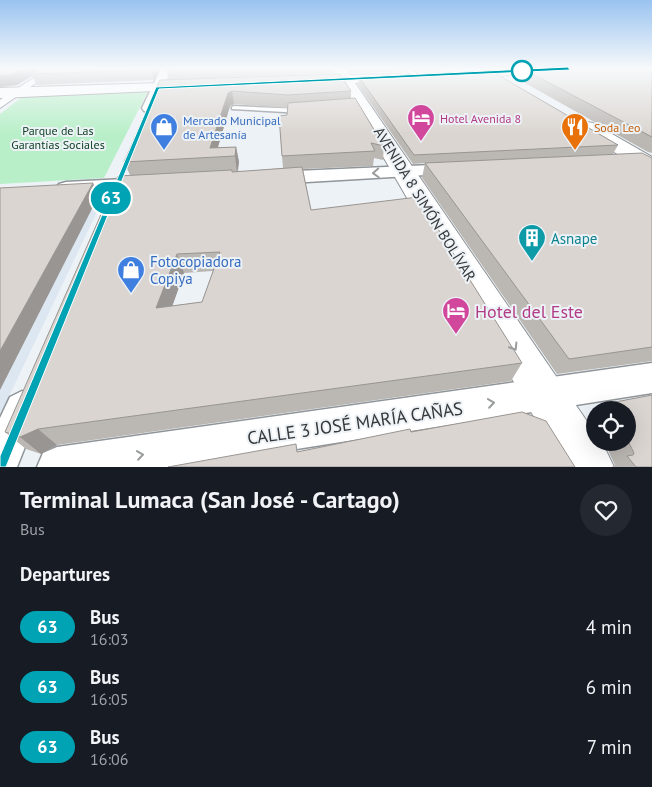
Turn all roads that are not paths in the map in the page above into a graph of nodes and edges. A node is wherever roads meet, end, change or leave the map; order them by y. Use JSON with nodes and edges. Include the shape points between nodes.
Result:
{"nodes":[{"id":1,"x":351,"y":90,"type":"edge"},
{"id":2,"x":61,"y":91,"type":"edge"},
{"id":3,"x":156,"y":91,"type":"edge"},
{"id":4,"x":19,"y":92,"type":"junction"},
{"id":5,"x":0,"y":93,"type":"edge"},
{"id":6,"x":0,"y":105,"type":"edge"},
{"id":7,"x":234,"y":108,"type":"dead end"},
{"id":8,"x":307,"y":110,"type":"edge"},
{"id":9,"x":570,"y":117,"type":"edge"},
{"id":10,"x":143,"y":122,"type":"edge"},
{"id":11,"x":613,"y":161,"type":"edge"},
{"id":12,"x":648,"y":161,"type":"edge"},
{"id":13,"x":471,"y":168,"type":"edge"},
{"id":14,"x":404,"y":172,"type":"junction"},
{"id":15,"x":120,"y":179,"type":"junction"},
{"id":16,"x":253,"y":179,"type":"edge"},
{"id":17,"x":164,"y":183,"type":"edge"},
{"id":18,"x":49,"y":189,"type":"edge"},
{"id":19,"x":105,"y":213,"type":"edge"},
{"id":20,"x":652,"y":378,"type":"edge"},
{"id":21,"x":31,"y":388,"type":"edge"},
{"id":22,"x":544,"y":395,"type":"junction"},
{"id":23,"x":0,"y":461,"type":"edge"},
{"id":24,"x":57,"y":467,"type":"edge"},
{"id":25,"x":590,"y":467,"type":"edge"}],
"edges":[{"from":1,"to":14,"type":"street","name":"AVENIDA 8 SIMÓN BOLÍVAR"},
{"from":2,"to":4,"type":"street"},
{"from":3,"to":10,"type":"street"},
{"from":4,"to":5,"type":"street"},
{"from":4,"to":6,"type":"street"},
{"from":7,"to":8,"type":"lane"},
{"from":9,"to":12,"type":"street"},
{"from":11,"to":12,"type":"street"},
{"from":13,"to":14,"type":"street"},
{"from":14,"to":16,"type":"street","one_way":true},
{"from":14,"to":22,"type":"street","name":"AVENIDA 8 SIMÓN BOLÍVAR","one_way":true},
{"from":15,"to":17,"type":"street"},
{"from":15,"to":18,"type":"street"},
{"from":15,"to":19,"type":"street"},
{"from":20,"to":22,"type":"street","name":"CALLE 3 JOSÉ MARÍA CAÑAS"},
{"from":21,"to":23,"type":"street"},
{"from":24,"to":22,"type":"street","name":"CALLE 3 JOSÉ MARÍA CAÑAS","one_way":true},
{"from":22,"to":25,"type":"street","name":"AVENIDA 8 SIMÓN BOLÍVAR"}]}
